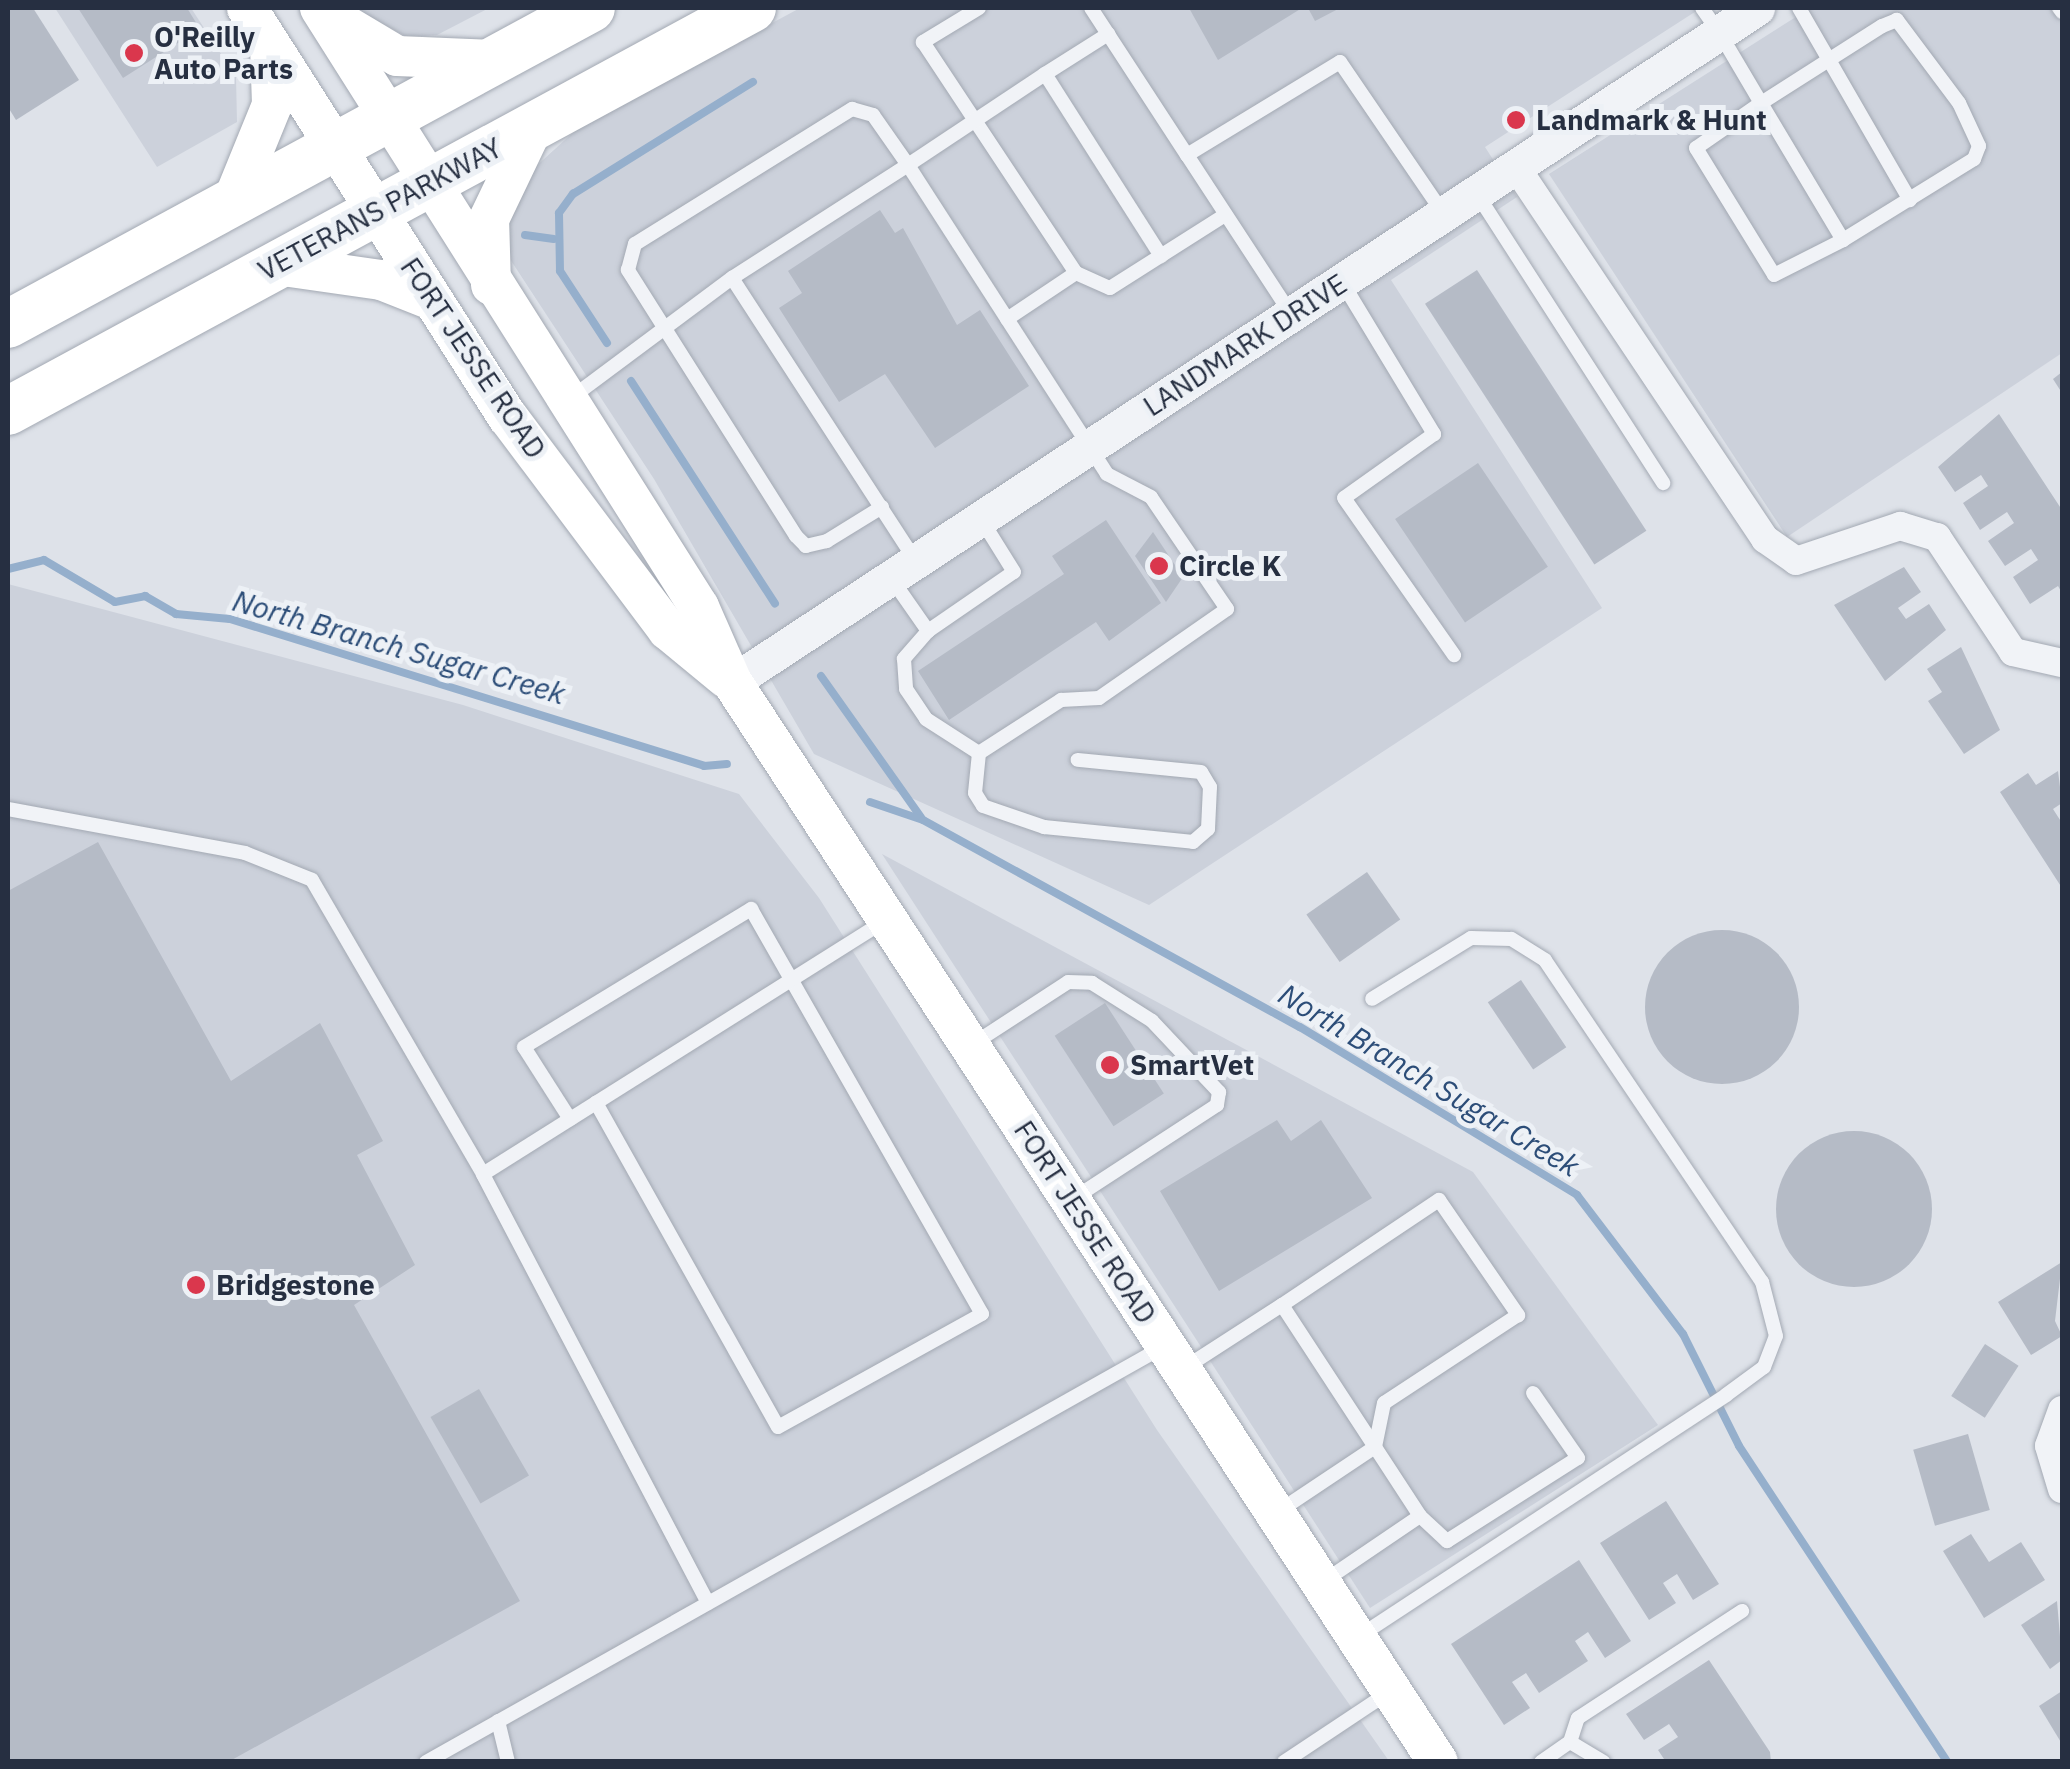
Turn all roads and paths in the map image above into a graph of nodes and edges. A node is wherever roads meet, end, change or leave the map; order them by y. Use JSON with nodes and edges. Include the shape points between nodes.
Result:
{"nodes":[{"id":1,"x":246,"y":8,"type":"edge"},
{"id":2,"x":591,"y":8,"type":"edge"},
{"id":3,"x":752,"y":8,"type":"edge"},
{"id":4,"x":980,"y":8,"type":"edge"},
{"id":5,"x":1090,"y":8,"type":"edge"},
{"id":6,"x":1757,"y":8,"type":"edge"},
{"id":7,"x":1799,"y":8,"type":"edge"},
{"id":8,"x":322,"y":10,"type":"edge"},
{"id":9,"x":1710,"y":20,"type":"edge"},
{"id":10,"x":1108,"y":34,"type":"junction"},
{"id":11,"x":269,"y":42,"type":"junction"},
{"id":12,"x":494,"y":60,"type":"junction"},
{"id":13,"x":1829,"y":60,"type":"junction"},
{"id":14,"x":1046,"y":74,"type":"junction"},
{"id":15,"x":1761,"y":102,"type":"junction"},
{"id":16,"x":386,"y":118,"type":"junction"},
{"id":17,"x":976,"y":121,"type":"junction"},
{"id":18,"x":532,"y":127,"type":"junction"},
{"id":19,"x":335,"y":146,"type":"junction"},
{"id":20,"x":1186,"y":155,"type":"junction"},
{"id":21,"x":908,"y":165,"type":"junction"},
{"id":22,"x":1516,"y":167,"type":"junction"},
{"id":23,"x":426,"y":184,"type":"junction"},
{"id":24,"x":1476,"y":193,"type":"junction"},
{"id":25,"x":1910,"y":200,"type":"junction"},
{"id":26,"x":232,"y":203,"type":"junction"},
{"id":27,"x":374,"y":212,"type":"junction"},
{"id":28,"x":1444,"y":214,"type":"junction"},
{"id":29,"x":1224,"y":216,"type":"junction"},
{"id":30,"x":1844,"y":240,"type":"junction"},
{"id":31,"x":1160,"y":256,"type":"junction"},
{"id":32,"x":276,"y":265,"type":"junction"},
{"id":33,"x":1076,"y":273,"type":"junction"},
{"id":34,"x":732,"y":278,"type":"junction"},
{"id":35,"x":1341,"y":282,"type":"junction"},
{"id":36,"x":491,"y":285,"type":"junction"},
{"id":37,"x":432,"y":300,"type":"junction"},
{"id":38,"x":1291,"y":315,"type":"junction"},
{"id":39,"x":1007,"y":319,"type":"junction"},
{"id":40,"x":8,"y":324,"type":"edge"},
{"id":41,"x":664,"y":329,"type":"junction"},
{"id":42,"x":566,"y":402,"type":"junction"},
{"id":43,"x":8,"y":411,"type":"edge"},
{"id":44,"x":1089,"y":448,"type":"junction"},
{"id":45,"x":1662,"y":483,"type":"dead end"},
{"id":46,"x":882,"y":507,"type":"junction"},
{"id":47,"x":981,"y":518,"type":"junction"},
{"id":48,"x":904,"y":570,"type":"junction"},
{"id":49,"x":928,"y":630,"type":"junction"},
{"id":50,"x":1454,"y":655,"type":"dead end"},
{"id":51,"x":2062,"y":663,"type":"edge"},
{"id":52,"x":732,"y":682,"type":"junction"},
{"id":53,"x":979,"y":753,"type":"junction"},
{"id":54,"x":1078,"y":760,"type":"dead end"},
{"id":55,"x":8,"y":809,"type":"edge"},
{"id":56,"x":887,"y":920,"type":"junction"},
{"id":57,"x":794,"y":978,"type":"junction"},
{"id":58,"x":1372,"y":999,"type":"dead end"},
{"id":59,"x":970,"y":1046,"type":"junction"},
{"id":60,"x":596,"y":1103,"type":"junction"},
{"id":61,"x":570,"y":1119,"type":"junction"},
{"id":62,"x":483,"y":1174,"type":"junction"},
{"id":63,"x":1071,"y":1200,"type":"junction"},
{"id":64,"x":1282,"y":1305,"type":"junction"},
{"id":65,"x":1174,"y":1358,"type":"junction"},
{"id":66,"x":1533,"y":1394,"type":"dead end"},
{"id":67,"x":2058,"y":1419,"type":"edge"},
{"id":68,"x":1375,"y":1447,"type":"junction"},
{"id":69,"x":2062,"y":1489,"type":"edge"},
{"id":70,"x":1276,"y":1513,"type":"junction"},
{"id":71,"x":1420,"y":1516,"type":"junction"},
{"id":72,"x":1322,"y":1584,"type":"junction"},
{"id":73,"x":708,"y":1603,"type":"junction"},
{"id":74,"x":1742,"y":1612,"type":"dead end"},
{"id":75,"x":1357,"y":1638,"type":"junction"},
{"id":76,"x":1392,"y":1691,"type":"junction"},
{"id":77,"x":498,"y":1722,"type":"junction"},
{"id":78,"x":1570,"y":1742,"type":"junction"},
{"id":79,"x":426,"y":1762,"type":"edge"},
{"id":80,"x":508,"y":1762,"type":"edge"},
{"id":81,"x":1284,"y":1762,"type":"edge"},
{"id":82,"x":1438,"y":1762,"type":"edge"},
{"id":83,"x":1541,"y":1762,"type":"edge"},
{"id":84,"x":1603,"y":1762,"type":"edge"}],
"edges":[{"from":1,"to":11,"type":"main road","name":"FORT JESSE ROAD"},
{"from":2,"to":12,"type":"highway"},
{"from":3,"to":18,"type":"highway","name":"VETERANS PARKWAY"},
{"from":4,"to":17,"type":"lane","via":[[923,42]]},
{"from":5,"to":10,"type":"lane"},
{"from":6,"to":9,"type":"street","name":"LANDMARK DRIVE"},
{"from":7,"to":13,"type":"lane"},
{"from":8,"to":12,"type":"main road","via":[[397,56]]},
{"from":8,"to":16,"type":"main road","name":"FORT JESSE ROAD"},
{"from":9,"to":15,"type":"lane"},
{"from":9,"to":22,"type":"street","name":"LANDMARK DRIVE"},
{"from":10,"to":14,"type":"lane"},
{"from":10,"to":20,"type":"lane"},
{"from":11,"to":19,"type":"main road","name":"FORT JESSE ROAD"},
{"from":11,"to":26,"type":"main road","via":[[272,106]]},
{"from":12,"to":16,"type":"highway"},
{"from":13,"to":15,"type":"lane"},
{"from":13,"to":25,"type":"lane"},
{"from":13,"to":25,"type":"lane","via":[[1897,20],[1959,102],[1979,146],[1974,158]]},
{"from":14,"to":17,"type":"lane"},
{"from":14,"to":31,"type":"lane"},
{"from":15,"to":30,"type":"lane"},
{"from":15,"to":30,"type":"lane","via":[[1704,141],[1696,158],[1774,275]]},
{"from":16,"to":19,"type":"highway"},
{"from":16,"to":23,"type":"main road","name":"FORT JESSE ROAD"},
{"from":17,"to":21,"type":"lane"},
{"from":17,"to":33,"type":"lane"},
{"from":18,"to":23,"type":"highway","name":"VETERANS PARKWAY"},
{"from":18,"to":36,"type":"main road","via":[[489,219]]},
{"from":19,"to":26,"type":"highway"},
{"from":19,"to":27,"type":"main road","name":"FORT JESSE ROAD"},
{"from":20,"to":28,"type":"lane","via":[[1340,62]]},
{"from":20,"to":29,"type":"lane"},
{"from":21,"to":34,"type":"lane"},
{"from":21,"to":39,"type":"lane"},
{"from":21,"to":41,"type":"lane","via":[[874,114],[852,109],[634,244],[628,270]]},
{"from":22,"to":24,"type":"street","name":"LANDMARK DRIVE"},
{"from":22,"to":51,"type":"street","via":[[1766,539],[1796,560],[1900,526],[1937,537],[2013,652]]},
{"from":23,"to":27,"type":"highway","name":"VETERANS PARKWAY"},
{"from":23,"to":36,"type":"main road","name":"FORT JESSE ROAD"},
{"from":24,"to":28,"type":"street","name":"LANDMARK DRIVE"},
{"from":24,"to":45,"type":"lane"},
{"from":25,"to":30,"type":"lane"},
{"from":26,"to":40,"type":"highway"},
{"from":27,"to":32,"type":"highway","name":"VETERANS PARKWAY"},
{"from":27,"to":37,"type":"main road","name":"FORT JESSE ROAD"},
{"from":28,"to":35,"type":"street","name":"LANDMARK DRIVE"},
{"from":29,"to":31,"type":"lane"},
{"from":29,"to":38,"type":"lane"},
{"from":31,"to":33,"type":"lane","via":[[1110,288]]},
{"from":32,"to":37,"type":"main road","via":[[381,280]]},
{"from":32,"to":43,"type":"highway","name":"VETERANS PARKWAY"},
{"from":33,"to":39,"type":"lane"},
{"from":34,"to":41,"type":"lane"},
{"from":34,"to":46,"type":"lane"},
{"from":35,"to":38,"type":"street","name":"LANDMARK DRIVE"},
{"from":35,"to":50,"type":"lane","via":[[1434,434],[1344,498]]},
{"from":36,"to":42,"type":"main road","name":"FORT JESSE ROAD"},
{"from":37,"to":52,"type":"main road","name":"FORT JESSE ROAD","via":[[668,630]]},
{"from":38,"to":44,"type":"street","name":"LANDMARK DRIVE"},
{"from":39,"to":44,"type":"lane"},
{"from":41,"to":42,"type":"lane"},
{"from":41,"to":46,"type":"lane","via":[[806,546]]},
{"from":42,"to":52,"type":"main road","name":"FORT JESSE ROAD","via":[[699,607]]},
{"from":44,"to":47,"type":"street","name":"LANDMARK DRIVE"},
{"from":44,"to":53,"type":"lane","via":[[1106,474],[1152,497],[1228,609],[1099,698],[1062,700]]},
{"from":46,"to":48,"type":"lane"},
{"from":47,"to":48,"type":"street","name":"LANDMARK DRIVE"},
{"from":47,"to":49,"type":"lane","via":[[1014,572]]},
{"from":48,"to":49,"type":"lane"},
{"from":48,"to":52,"type":"street","name":"LANDMARK DRIVE"},
{"from":49,"to":53,"type":"lane","via":[[904,658],[906,689],[926,719]]},
{"from":52,"to":56,"type":"main road","name":"FORT JESSE ROAD"},
{"from":53,"to":54,"type":"lane","via":[[983,806],[1044,826],[1193,842],[1208,829],[1210,786],[1201,772]]},
{"from":55,"to":62,"type":"lane","via":[[245,853],[312,880]]},
{"from":56,"to":57,"type":"lane"},
{"from":56,"to":59,"type":"main road","name":"FORT JESSE ROAD"},
{"from":57,"to":60,"type":"lane"},
{"from":57,"to":60,"type":"lane","via":[[982,1314],[778,1427]]},
{"from":57,"to":61,"type":"lane","via":[[751,909],[524,1047]]},
{"from":58,"to":75,"type":"lane","via":[[1471,938],[1511,939],[1545,960],[1777,1311],[1764,1367]]},
{"from":59,"to":63,"type":"main road","name":"FORT JESSE ROAD"},
{"from":59,"to":63,"type":"lane","via":[[1080,981],[1152,1021],[1219,1092],[1217,1105]]},
{"from":60,"to":61,"type":"lane"},
{"from":61,"to":62,"type":"lane"},
{"from":62,"to":73,"type":"lane"},
{"from":63,"to":65,"type":"main road","name":"FORT JESSE ROAD"},
{"from":64,"to":65,"type":"lane"},
{"from":64,"to":68,"type":"lane"},
{"from":64,"to":68,"type":"lane","via":[[1439,1200],[1518,1315],[1384,1404]]},
{"from":65,"to":70,"type":"main road","name":"FORT JESSE ROAD"},
{"from":65,"to":73,"type":"lane"},
{"from":66,"to":71,"type":"lane","via":[[1578,1458],[1447,1541]]},
{"from":67,"to":69,"type":"street","via":[[2050,1458]]},
{"from":68,"to":70,"type":"lane"},
{"from":68,"to":71,"type":"lane"},
{"from":70,"to":72,"type":"main road","name":"FORT JESSE ROAD"},
{"from":71,"to":72,"type":"lane"},
{"from":72,"to":75,"type":"main road","name":"FORT JESSE ROAD"},
{"from":73,"to":77,"type":"lane"},
{"from":74,"to":78,"type":"lane","via":[[1578,1718]]},
{"from":75,"to":76,"type":"main road","name":"FORT JESSE ROAD"},
{"from":76,"to":81,"type":"lane"},
{"from":76,"to":82,"type":"main road","name":"FORT JESSE ROAD"},
{"from":77,"to":79,"type":"lane"},
{"from":77,"to":80,"type":"lane"},
{"from":78,"to":83,"type":"lane"},
{"from":78,"to":84,"type":"lane"}]}
